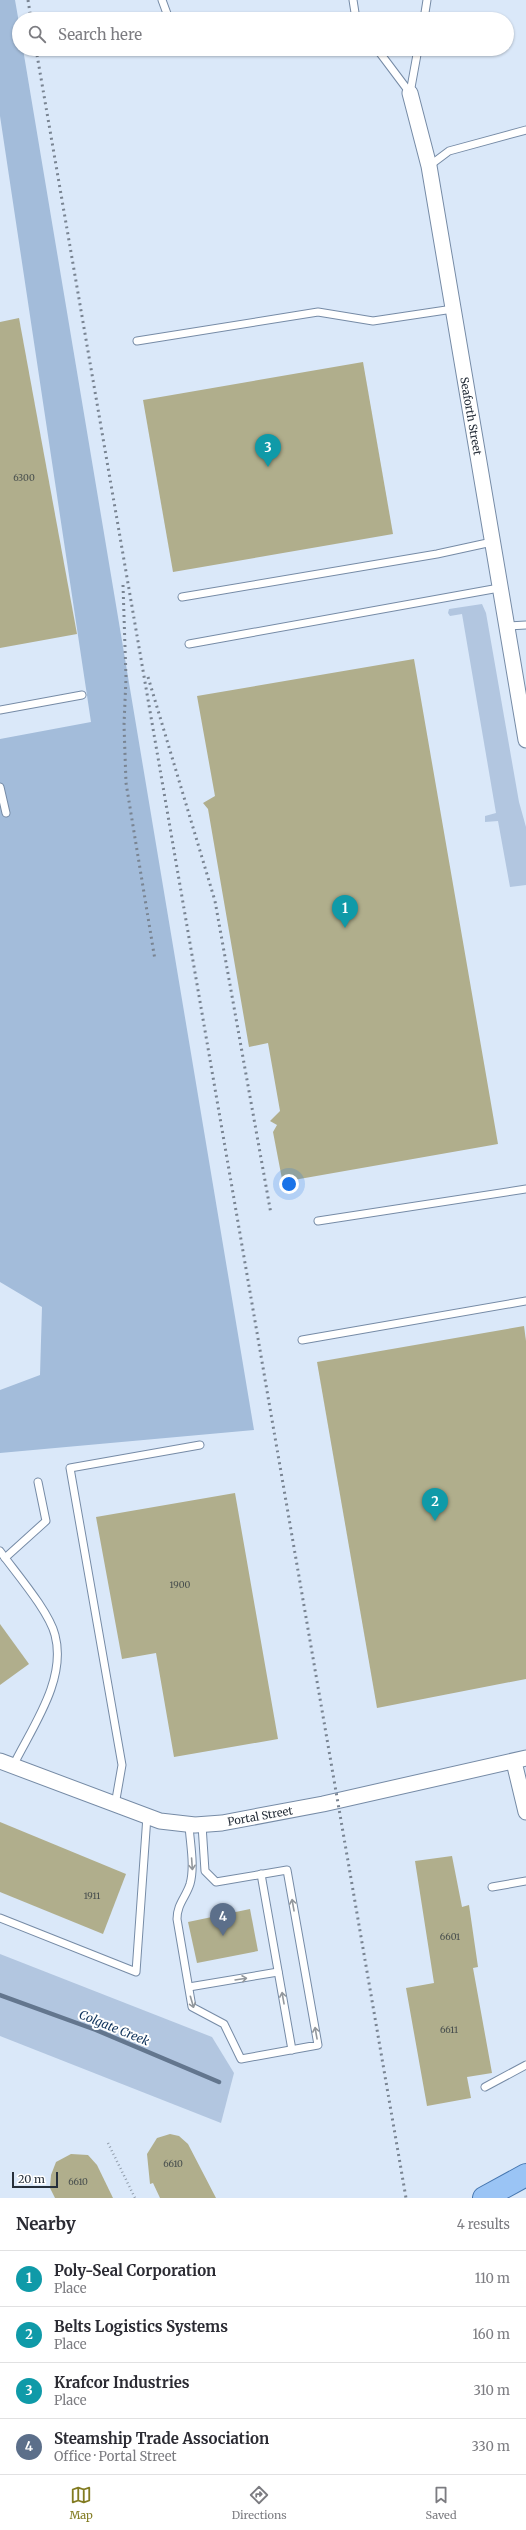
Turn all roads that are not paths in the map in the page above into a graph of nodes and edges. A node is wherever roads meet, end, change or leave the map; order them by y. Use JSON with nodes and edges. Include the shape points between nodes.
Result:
{"nodes":[{"id":1,"x":162,"y":0,"type":"edge"},
{"id":2,"x":353,"y":0,"type":"edge"},
{"id":3,"x":428,"y":0,"type":"edge"},
{"id":4,"x":166,"y":12,"type":"edge"},
{"id":5,"x":355,"y":12,"type":"edge"},
{"id":6,"x":425,"y":12,"type":"edge"},
{"id":7,"x":382,"y":56,"type":"edge"},
{"id":8,"x":417,"y":56,"type":"edge"},
{"id":9,"x":410,"y":93,"type":"junction"},
{"id":10,"x":526,"y":130,"type":"edge"},
{"id":11,"x":429,"y":166,"type":"junction"},
{"id":12,"x":453,"y":309,"type":"junction"},
{"id":13,"x":137,"y":341,"type":"dead end"},
{"id":14,"x":492,"y":542,"type":"junction"},
{"id":15,"x":500,"y":588,"type":"junction"},
{"id":16,"x":182,"y":597,"type":"dead end"},
{"id":17,"x":526,"y":624,"type":"edge"},
{"id":18,"x":506,"y":626,"type":"junction"},
{"id":19,"x":189,"y":644,"type":"dead end"},
{"id":20,"x":82,"y":695,"type":"dead end"},
{"id":21,"x":0,"y":710,"type":"edge"},
{"id":22,"x":526,"y":740,"type":"edge"},
{"id":23,"x":0,"y":787,"type":"edge"},
{"id":24,"x":6,"y":813,"type":"dead end"},
{"id":25,"x":526,"y":1189,"type":"edge"},
{"id":26,"x":318,"y":1221,"type":"dead end"},
{"id":27,"x":526,"y":1301,"type":"edge"},
{"id":28,"x":302,"y":1340,"type":"dead end"},
{"id":29,"x":200,"y":1445,"type":"dead end"},
{"id":30,"x":38,"y":1482,"type":"dead end"},
{"id":31,"x":0,"y":1551,"type":"edge"},
{"id":32,"x":5,"y":1558,"type":"junction"},
{"id":33,"x":520,"y":1760,"type":"edge"},
{"id":34,"x":6,"y":1764,"type":"edge"},
{"id":35,"x":115,"y":1806,"type":"junction"},
{"id":36,"x":526,"y":1812,"type":"edge"},
{"id":37,"x":147,"y":1816,"type":"junction"},
{"id":38,"x":195,"y":1825,"type":"junction"},
{"id":39,"x":261,"y":1874,"type":"junction"},
{"id":40,"x":526,"y":1881,"type":"edge"},
{"id":41,"x":492,"y":1887,"type":"dead end"},
{"id":42,"x":0,"y":1918,"type":"edge"},
{"id":43,"x":278,"y":1972,"type":"junction"},
{"id":44,"x":189,"y":1987,"type":"junction"},
{"id":45,"x":292,"y":2050,"type":"junction"},
{"id":46,"x":526,"y":2066,"type":"edge"},
{"id":47,"x":485,"y":2087,"type":"dead end"},
{"id":48,"x":526,"y":2175,"type":"edge"},
{"id":49,"x":508,"y":2192,"type":"edge"},
{"id":50,"x":484,"y":2198,"type":"edge"}],
"edges":[{"from":1,"to":4,"type":"lane"},
{"from":2,"to":5,"type":"lane"},
{"from":3,"to":6,"type":"lane"},
{"from":7,"to":9,"type":"lane"},
{"from":8,"to":9,"type":"lane"},
{"from":9,"to":11,"type":"street","name":"Seaforth Street"},
{"from":10,"to":11,"type":"lane","via":[[449,151]]},
{"from":11,"to":12,"type":"street","name":"Seaforth Street"},
{"from":12,"to":13,"type":"lane","via":[[373,321],[318,312]]},
{"from":12,"to":14,"type":"street","name":"Seaforth Street"},
{"from":14,"to":15,"type":"street","name":"Seaforth Street"},
{"from":14,"to":16,"type":"lane","via":[[437,554]]},
{"from":15,"to":18,"type":"street","name":"Seaforth Street"},
{"from":15,"to":19,"type":"lane"},
{"from":17,"to":18,"type":"lane"},
{"from":18,"to":22,"type":"street","name":"Seaforth Street"},
{"from":20,"to":21,"type":"lane"},
{"from":23,"to":24,"type":"lane"},
{"from":25,"to":26,"type":"lane"},
{"from":27,"to":28,"type":"lane"},
{"from":29,"to":35,"type":"lane","via":[[70,1468],[122,1765]]},
{"from":30,"to":32,"type":"lane","via":[[46,1520]]},
{"from":31,"to":32,"type":"lane"},
{"from":32,"to":34,"type":"lane","via":[[48,1620],[55,1635],[57,1652],[57,1668],[49,1694]]},
{"from":33,"to":36,"type":"street"},
{"from":33,"to":38,"type":"street","name":"Portal Street","via":[[323,1804]]},
{"from":34,"to":35,"type":"street","name":"Portal Street"},
{"from":35,"to":37,"type":"street","name":"Portal Street"},
{"from":37,"to":38,"type":"street","name":"Portal Street","via":[[172,1823]]},
{"from":37,"to":42,"type":"lane","via":[[136,1972]]},
{"from":38,"to":39,"type":"lane","via":[[205,1871],[210,1879],[216,1882]]},
{"from":38,"to":44,"type":"lane","one_way":true,"via":[[192,1874],[178,1907],[177,1919]]},
{"from":39,"to":43,"type":"lane"},
{"from":45,"to":39,"type":"lane","one_way":true,"via":[[318,2045],[289,1877],[287,1870]]},
{"from":40,"to":41,"type":"lane"},
{"from":44,"to":43,"type":"lane","one_way":true},
{"from":45,"to":43,"type":"lane","one_way":true},
{"from":44,"to":45,"type":"lane","one_way":true,"via":[[192,2007],[219,2019],[224,2024],[241,2059]]},
{"from":46,"to":47,"type":"lane"},
{"from":48,"to":49,"type":"main road"},
{"from":49,"to":50,"type":"main road"}]}
